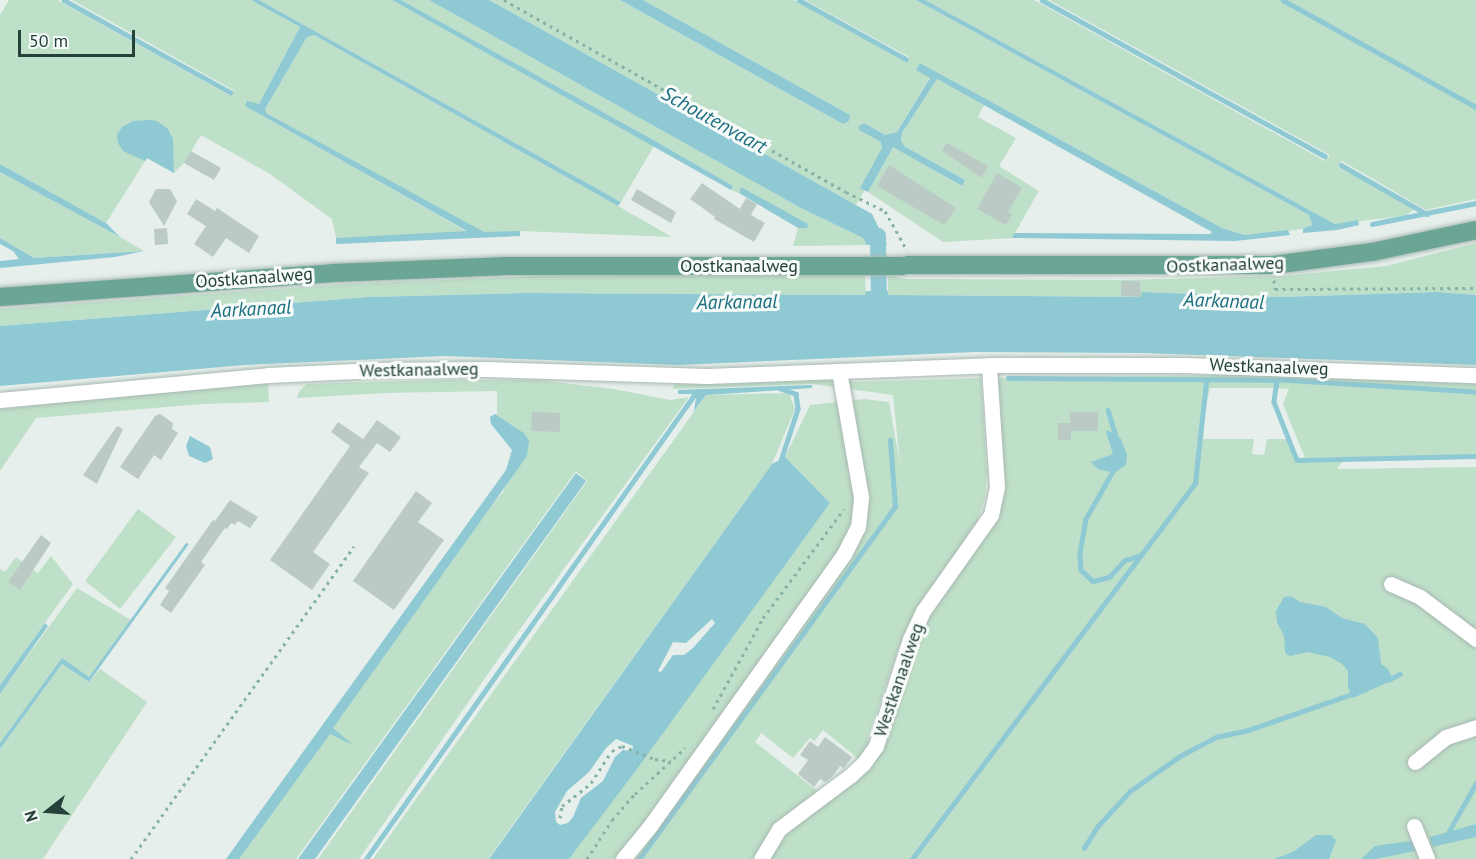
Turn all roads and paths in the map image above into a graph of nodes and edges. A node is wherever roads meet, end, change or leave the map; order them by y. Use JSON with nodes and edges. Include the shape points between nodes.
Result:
{"nodes":[{"id":1,"x":504,"y":0,"type":"edge"},
{"id":2,"x":1476,"y":230,"type":"edge"},
{"id":3,"x":906,"y":258,"type":"junction"},
{"id":4,"x":1273,"y":265,"type":"junction"},
{"id":5,"x":1476,"y":288,"type":"edge"},
{"id":6,"x":0,"y":297,"type":"edge"},
{"id":7,"x":989,"y":365,"type":"junction"},
{"id":8,"x":839,"y":371,"type":"junction"},
{"id":9,"x":1476,"y":375,"type":"edge"},
{"id":10,"x":0,"y":400,"type":"edge"},
{"id":11,"x":860,"y":494,"type":"junction"},
{"id":12,"x":354,"y":546,"type":"dead end"},
{"id":13,"x":1391,"y":584,"type":"dead end"},
{"id":14,"x":1476,"y":639,"type":"edge"},
{"id":15,"x":711,"y":714,"type":"dead end"},
{"id":16,"x":1476,"y":727,"type":"edge"},
{"id":17,"x":687,"y":746,"type":"dead end"},
{"id":18,"x":673,"y":761,"type":"junction"},
{"id":19,"x":1415,"y":762,"type":"dead end"},
{"id":20,"x":561,"y":818,"type":"dead end"},
{"id":21,"x":1414,"y":826,"type":"dead end"},
{"id":22,"x":1426,"y":858,"type":"edge"},
{"id":23,"x":130,"y":859,"type":"edge"},
{"id":24,"x":587,"y":859,"type":"edge"},
{"id":25,"x":623,"y":859,"type":"edge"},
{"id":26,"x":761,"y":859,"type":"edge"}],
"edges":[{"from":1,"to":3,"type":"path","via":[[885,211]]},
{"from":2,"to":4,"type":"main road","name":"Oostkanaalweg","via":[[1383,250]]},
{"from":3,"to":4,"type":"main road","name":"Oostkanaalweg"},
{"from":3,"to":6,"type":"main road","name":"Oostkanaalweg","via":[[849,266],[459,268],[333,273]]},
{"from":4,"to":5,"type":"path","via":[[1275,289]]},
{"from":7,"to":8,"type":"street","name":"Westkanaalweg"},
{"from":7,"to":9,"type":"street","name":"Westkanaalweg","via":[[1184,365]]},
{"from":7,"to":26,"type":"street","name":"Westkanaalweg","via":[[997,487],[991,515],[923,611],[910,639],[876,746],[863,765],[779,829]]},
{"from":8,"to":10,"type":"street","name":"Westkanaalweg","via":[[668,376],[486,369],[377,370],[268,375]]},
{"from":8,"to":11,"type":"street"},
{"from":11,"to":15,"type":"path","via":[[853,496],[763,618]]},
{"from":11,"to":25,"type":"street","via":[[858,527],[844,554]]},
{"from":12,"to":23,"type":"path"},
{"from":13,"to":14,"type":"street","via":[[1420,597]]},
{"from":16,"to":19,"type":"street","via":[[1446,737]]},
{"from":17,"to":18,"type":"path"},
{"from":18,"to":20,"type":"path","via":[[622,746],[612,751],[591,783],[562,806]]},
{"from":18,"to":24,"type":"path","via":[[612,820]]},
{"from":21,"to":22,"type":"street"}]}
